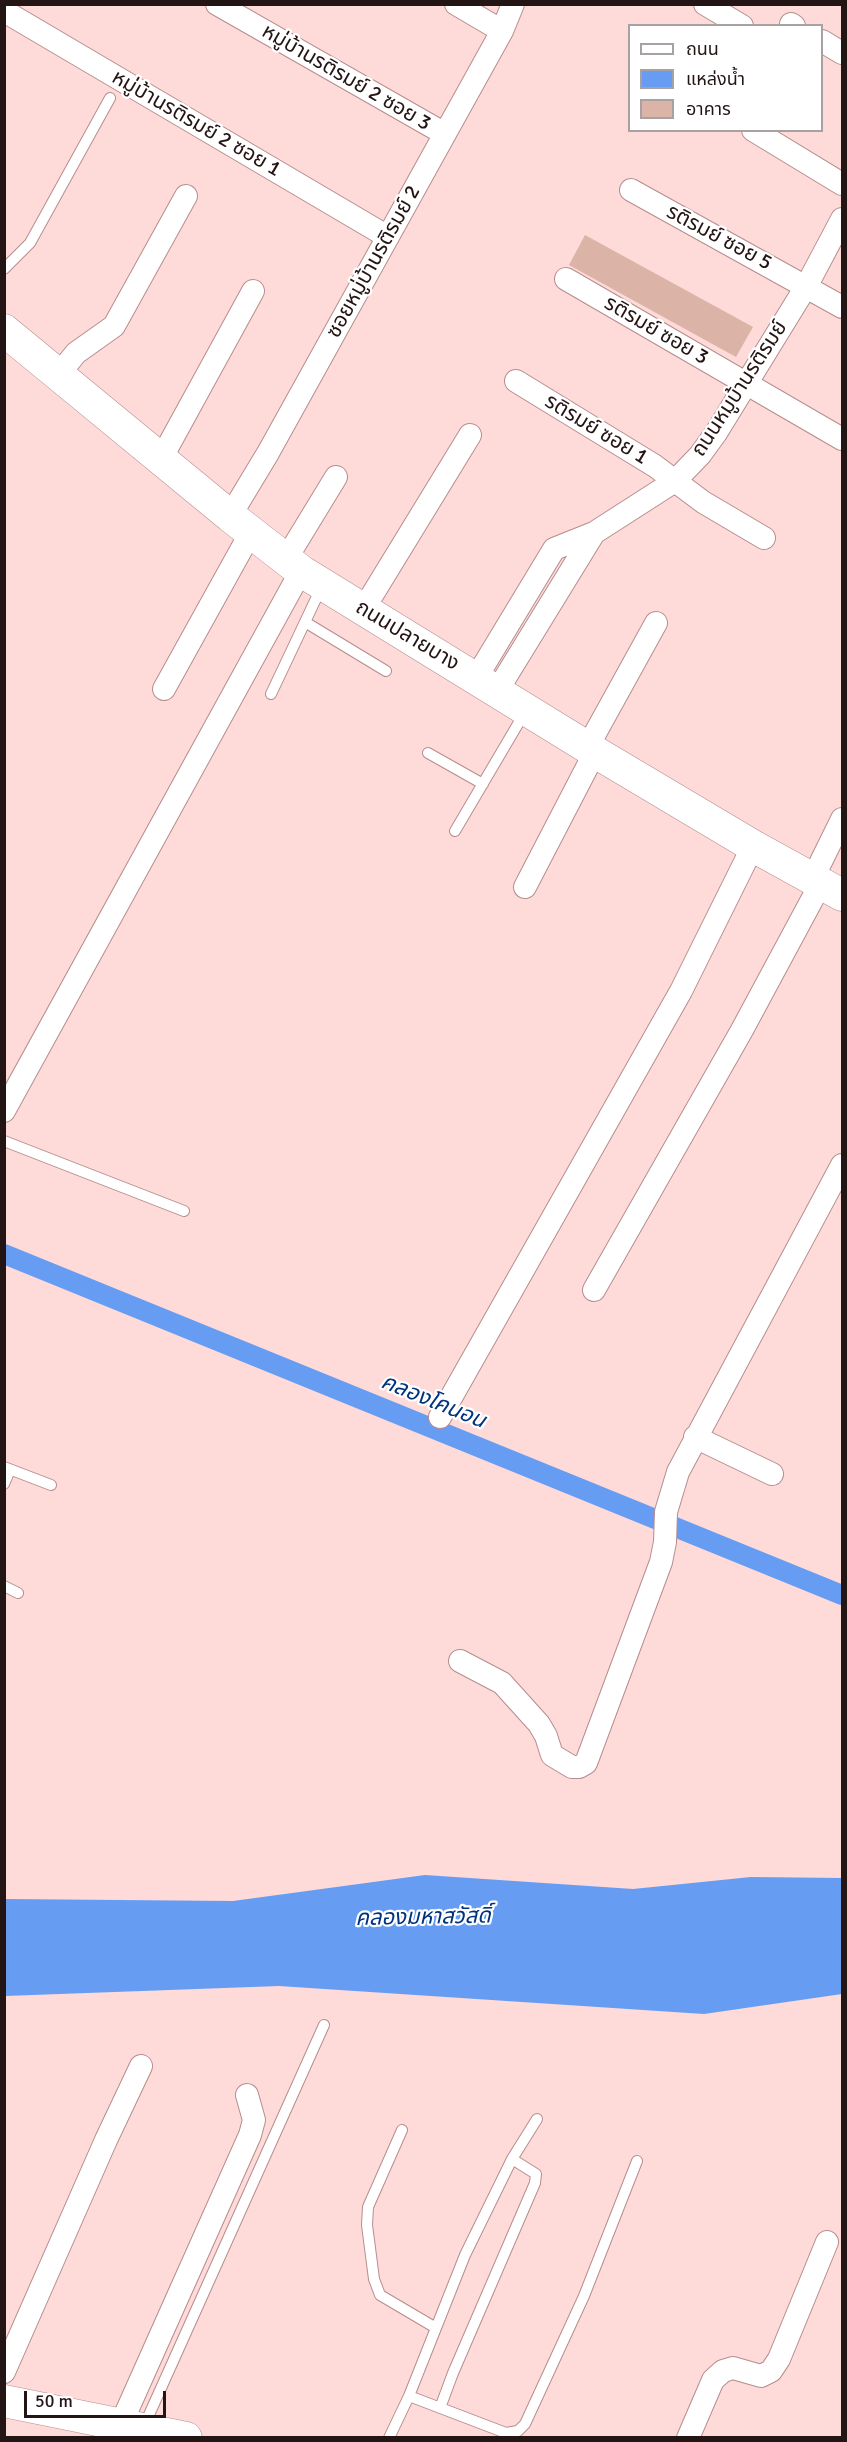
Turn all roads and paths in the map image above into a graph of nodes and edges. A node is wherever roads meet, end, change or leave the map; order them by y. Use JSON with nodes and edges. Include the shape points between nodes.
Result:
{"nodes":[{"id":1,"x":217,"y":4,"type":"edge"},
{"id":2,"x":456,"y":4,"type":"edge"},
{"id":3,"x":513,"y":4,"type":"edge"},
{"id":4,"x":705,"y":4,"type":"edge"},
{"id":5,"x":4,"y":11,"type":"edge"},
{"id":6,"x":739,"y":24,"type":"edge"},
{"id":7,"x":502,"y":31,"type":"junction"},
{"id":8,"x":823,"y":42,"type":"edge"},
{"id":9,"x":843,"y":53,"type":"edge"},
{"id":10,"x":110,"y":98,"type":"dead end"},
{"id":11,"x":756,"y":132,"type":"edge"},
{"id":12,"x":445,"y":135,"type":"junction"},
{"id":13,"x":843,"y":184,"type":"edge"},
{"id":14,"x":631,"y":190,"type":"dead end"},
{"id":15,"x":186,"y":196,"type":"dead end"},
{"id":16,"x":841,"y":227,"type":"edge"},
{"id":17,"x":388,"y":237,"type":"junction"},
{"id":18,"x":4,"y":269,"type":"edge"},
{"id":19,"x":566,"y":279,"type":"dead end"},
{"id":20,"x":807,"y":285,"type":"junction"},
{"id":21,"x":253,"y":291,"type":"dead end"},
{"id":22,"x":843,"y":306,"type":"edge"},
{"id":23,"x":4,"y":330,"type":"edge"},
{"id":24,"x":59,"y":374,"type":"junction"},
{"id":25,"x":516,"y":381,"type":"dead end"},
{"id":26,"x":747,"y":382,"type":"junction"},
{"id":27,"x":470,"y":435,"type":"dead end"},
{"id":28,"x":843,"y":439,"type":"edge"},
{"id":29,"x":161,"y":459,"type":"junction"},
{"id":30,"x":336,"y":477,"type":"dead end"},
{"id":31,"x":675,"y":481,"type":"junction"},
{"id":32,"x":241,"y":524,"type":"junction"},
{"id":33,"x":764,"y":538,"type":"dead end"},
{"id":34,"x":303,"y":571,"type":"junction"},
{"id":35,"x":363,"y":610,"type":"junction"},
{"id":36,"x":305,"y":622,"type":"junction"},
{"id":37,"x":656,"y":623,"type":"dead end"},
{"id":38,"x":386,"y":671,"type":"dead end"},
{"id":39,"x":486,"y":685,"type":"junction"},
{"id":40,"x":164,"y":689,"type":"dead end"},
{"id":41,"x":271,"y":694,"type":"dead end"},
{"id":42,"x":527,"y":710,"type":"junction"},
{"id":43,"x":591,"y":750,"type":"junction"},
{"id":44,"x":428,"y":753,"type":"dead end"},
{"id":45,"x":483,"y":784,"type":"junction"},
{"id":46,"x":843,"y":819,"type":"edge"},
{"id":47,"x":455,"y":831,"type":"dead end"},
{"id":48,"x":753,"y":846,"type":"junction"},
{"id":49,"x":825,"y":885,"type":"edge"},
{"id":50,"x":525,"y":887,"type":"dead end"},
{"id":51,"x":4,"y":1112,"type":"edge"},
{"id":52,"x":4,"y":1141,"type":"edge"},
{"id":53,"x":843,"y":1165,"type":"edge"},
{"id":54,"x":184,"y":1210,"type":"dead end"},
{"id":55,"x":594,"y":1290,"type":"dead end"},
{"id":56,"x":440,"y":1417,"type":"dead end"},
{"id":57,"x":695,"y":1437,"type":"junction"},
{"id":58,"x":7,"y":1468,"type":"edge"},
{"id":59,"x":772,"y":1474,"type":"dead end"},
{"id":60,"x":4,"y":1484,"type":"edge"},
{"id":61,"x":51,"y":1485,"type":"dead end"},
{"id":62,"x":4,"y":1586,"type":"edge"},
{"id":63,"x":18,"y":1593,"type":"dead end"},
{"id":64,"x":460,"y":1661,"type":"dead end"},
{"id":65,"x":324,"y":2025,"type":"dead end"},
{"id":66,"x":141,"y":2067,"type":"dead end"},
{"id":67,"x":247,"y":2095,"type":"dead end"},
{"id":68,"x":537,"y":2119,"type":"dead end"},
{"id":69,"x":402,"y":2130,"type":"dead end"},
{"id":70,"x":512,"y":2159,"type":"junction"},
{"id":71,"x":637,"y":2161,"type":"dead end"},
{"id":72,"x":827,"y":2242,"type":"dead end"},
{"id":73,"x":436,"y":2328,"type":"junction"},
{"id":74,"x":4,"y":2372,"type":"edge"},
{"id":75,"x":409,"y":2396,"type":"junction"},
{"id":76,"x":4,"y":2401,"type":"edge"},
{"id":77,"x":440,"y":2408,"type":"junction"},
{"id":78,"x":132,"y":2426,"type":"junction"},
{"id":79,"x":186,"y":2438,"type":"edge"},
{"id":80,"x":389,"y":2438,"type":"edge"},
{"id":81,"x":688,"y":2438,"type":"edge"}],
"edges":[{"from":1,"to":12,"type":"street","name":"หมู่บ้านรติรมย์ 2 ซอย 3"},
{"from":2,"to":7,"type":"street"},
{"from":3,"to":7,"type":"street","name":"ซอยหมู่บ้านรติรมย์ 2"},
{"from":4,"to":6,"type":"street"},
{"from":5,"to":17,"type":"street","name":"หมู่บ้านรติรมย์ 2 ซอย 1"},
{"from":7,"to":12,"type":"street","name":"ซอยหมู่บ้านรติรมย์ 2"},
{"from":8,"to":9,"type":"street"},
{"from":10,"to":18,"type":"lane","via":[[30,243]]},
{"from":11,"to":13,"type":"street"},
{"from":12,"to":17,"type":"street","name":"ซอยหมู่บ้านรติรมย์ 2"},
{"from":14,"to":20,"type":"street","name":"รติรมย์ ซอย 5"},
{"from":15,"to":24,"type":"street","via":[[114,326],[76,353]]},
{"from":16,"to":20,"type":"street","name":"ถนนหมูบ้านรติรมย์"},
{"from":17,"to":32,"type":"street","name":"ซอยหมู่บ้านรติรมย์ 2","via":[[268,453]]},
{"from":19,"to":26,"type":"street","name":"รติรมย์ ซอย 3"},
{"from":20,"to":22,"type":"street","name":"รติรมย์ ซอย 5"},
{"from":20,"to":26,"type":"street","name":"ถนนหมูบ้านรติรมย์"},
{"from":21,"to":29,"type":"street"},
{"from":23,"to":24,"type":"street","name":"ถนนปลายบาง"},
{"from":24,"to":29,"type":"street","name":"ถนนปลายบาง"},
{"from":25,"to":31,"type":"street","name":"รติรมย์ ซอย 1"},
{"from":26,"to":28,"type":"street","name":"รติรมย์ ซอย 3"},
{"from":26,"to":31,"type":"street","name":"ถนนหมูบ้านรติรมย์","via":[[716,433]]},
{"from":27,"to":35,"type":"street"},
{"from":29,"to":32,"type":"street","name":"ถนนปลายบาง"},
{"from":30,"to":34,"type":"street"},
{"from":31,"to":33,"type":"street","name":"รติรมย์ ซอย 1"},
{"from":31,"to":39,"type":"street","name":"ถนนหมูบ้านรติรมย์","via":[[594,533],[554,549]]},
{"from":32,"to":34,"type":"street","name":"ถนนปลายบาง"},
{"from":32,"to":40,"type":"street","name":"ซอยหมู่บ้านรติรมย์ 2"},
{"from":34,"to":35,"type":"street","name":"ถนนปลายบาง"},
{"from":34,"to":36,"type":"lane"},
{"from":34,"to":51,"type":"street"},
{"from":35,"to":39,"type":"street","name":"ถนนปลายบาง"},
{"from":36,"to":38,"type":"lane"},
{"from":36,"to":41,"type":"lane"},
{"from":37,"to":43,"type":"street"},
{"from":39,"to":42,"type":"street","name":"ถนนปลายบาง"},
{"from":42,"to":43,"type":"street","name":"ถนนปลายบาง"},
{"from":42,"to":45,"type":"lane"},
{"from":43,"to":48,"type":"street","name":"ถนนปลายบาง"},
{"from":43,"to":50,"type":"street"},
{"from":44,"to":45,"type":"lane"},
{"from":45,"to":47,"type":"lane"},
{"from":46,"to":49,"type":"street"},
{"from":48,"to":49,"type":"street","name":"ถนนปลายบาง"},
{"from":48,"to":56,"type":"street","via":[[681,991]]},
{"from":49,"to":55,"type":"street"},
{"from":52,"to":54,"type":"lane"},
{"from":53,"to":57,"type":"street"},
{"from":57,"to":59,"type":"street"},
{"from":57,"to":64,"type":"street","via":[[678,1472],[666,1512],[665,1542],[639,1626],[586,1763],[572,1767],[552,1755],[539,1724],[502,1683]]},
{"from":58,"to":60,"type":"lane"},
{"from":58,"to":61,"type":"lane"},
{"from":62,"to":63,"type":"lane"},
{"from":65,"to":78,"type":"lane"},
{"from":66,"to":74,"type":"street"},
{"from":67,"to":78,"type":"street","via":[[255,2120],[250,2135]]},
{"from":68,"to":70,"type":"lane"},
{"from":69,"to":73,"type":"lane","via":[[368,2207],[374,2279],[380,2295]]},
{"from":70,"to":73,"type":"lane","via":[[465,2255]]},
{"from":70,"to":77,"type":"lane","via":[[537,2174],[535,2183]]},
{"from":71,"to":77,"type":"lane","via":[[584,2296],[525,2424],[518,2431],[506,2433]]},
{"from":72,"to":81,"type":"street","via":[[771,2371],[761,2376],[733,2368],[723,2371],[713,2380]]},
{"from":73,"to":75,"type":"lane"},
{"from":75,"to":77,"type":"lane"},
{"from":75,"to":80,"type":"lane"},
{"from":76,"to":78,"type":"street"},
{"from":78,"to":79,"type":"street"}]}
